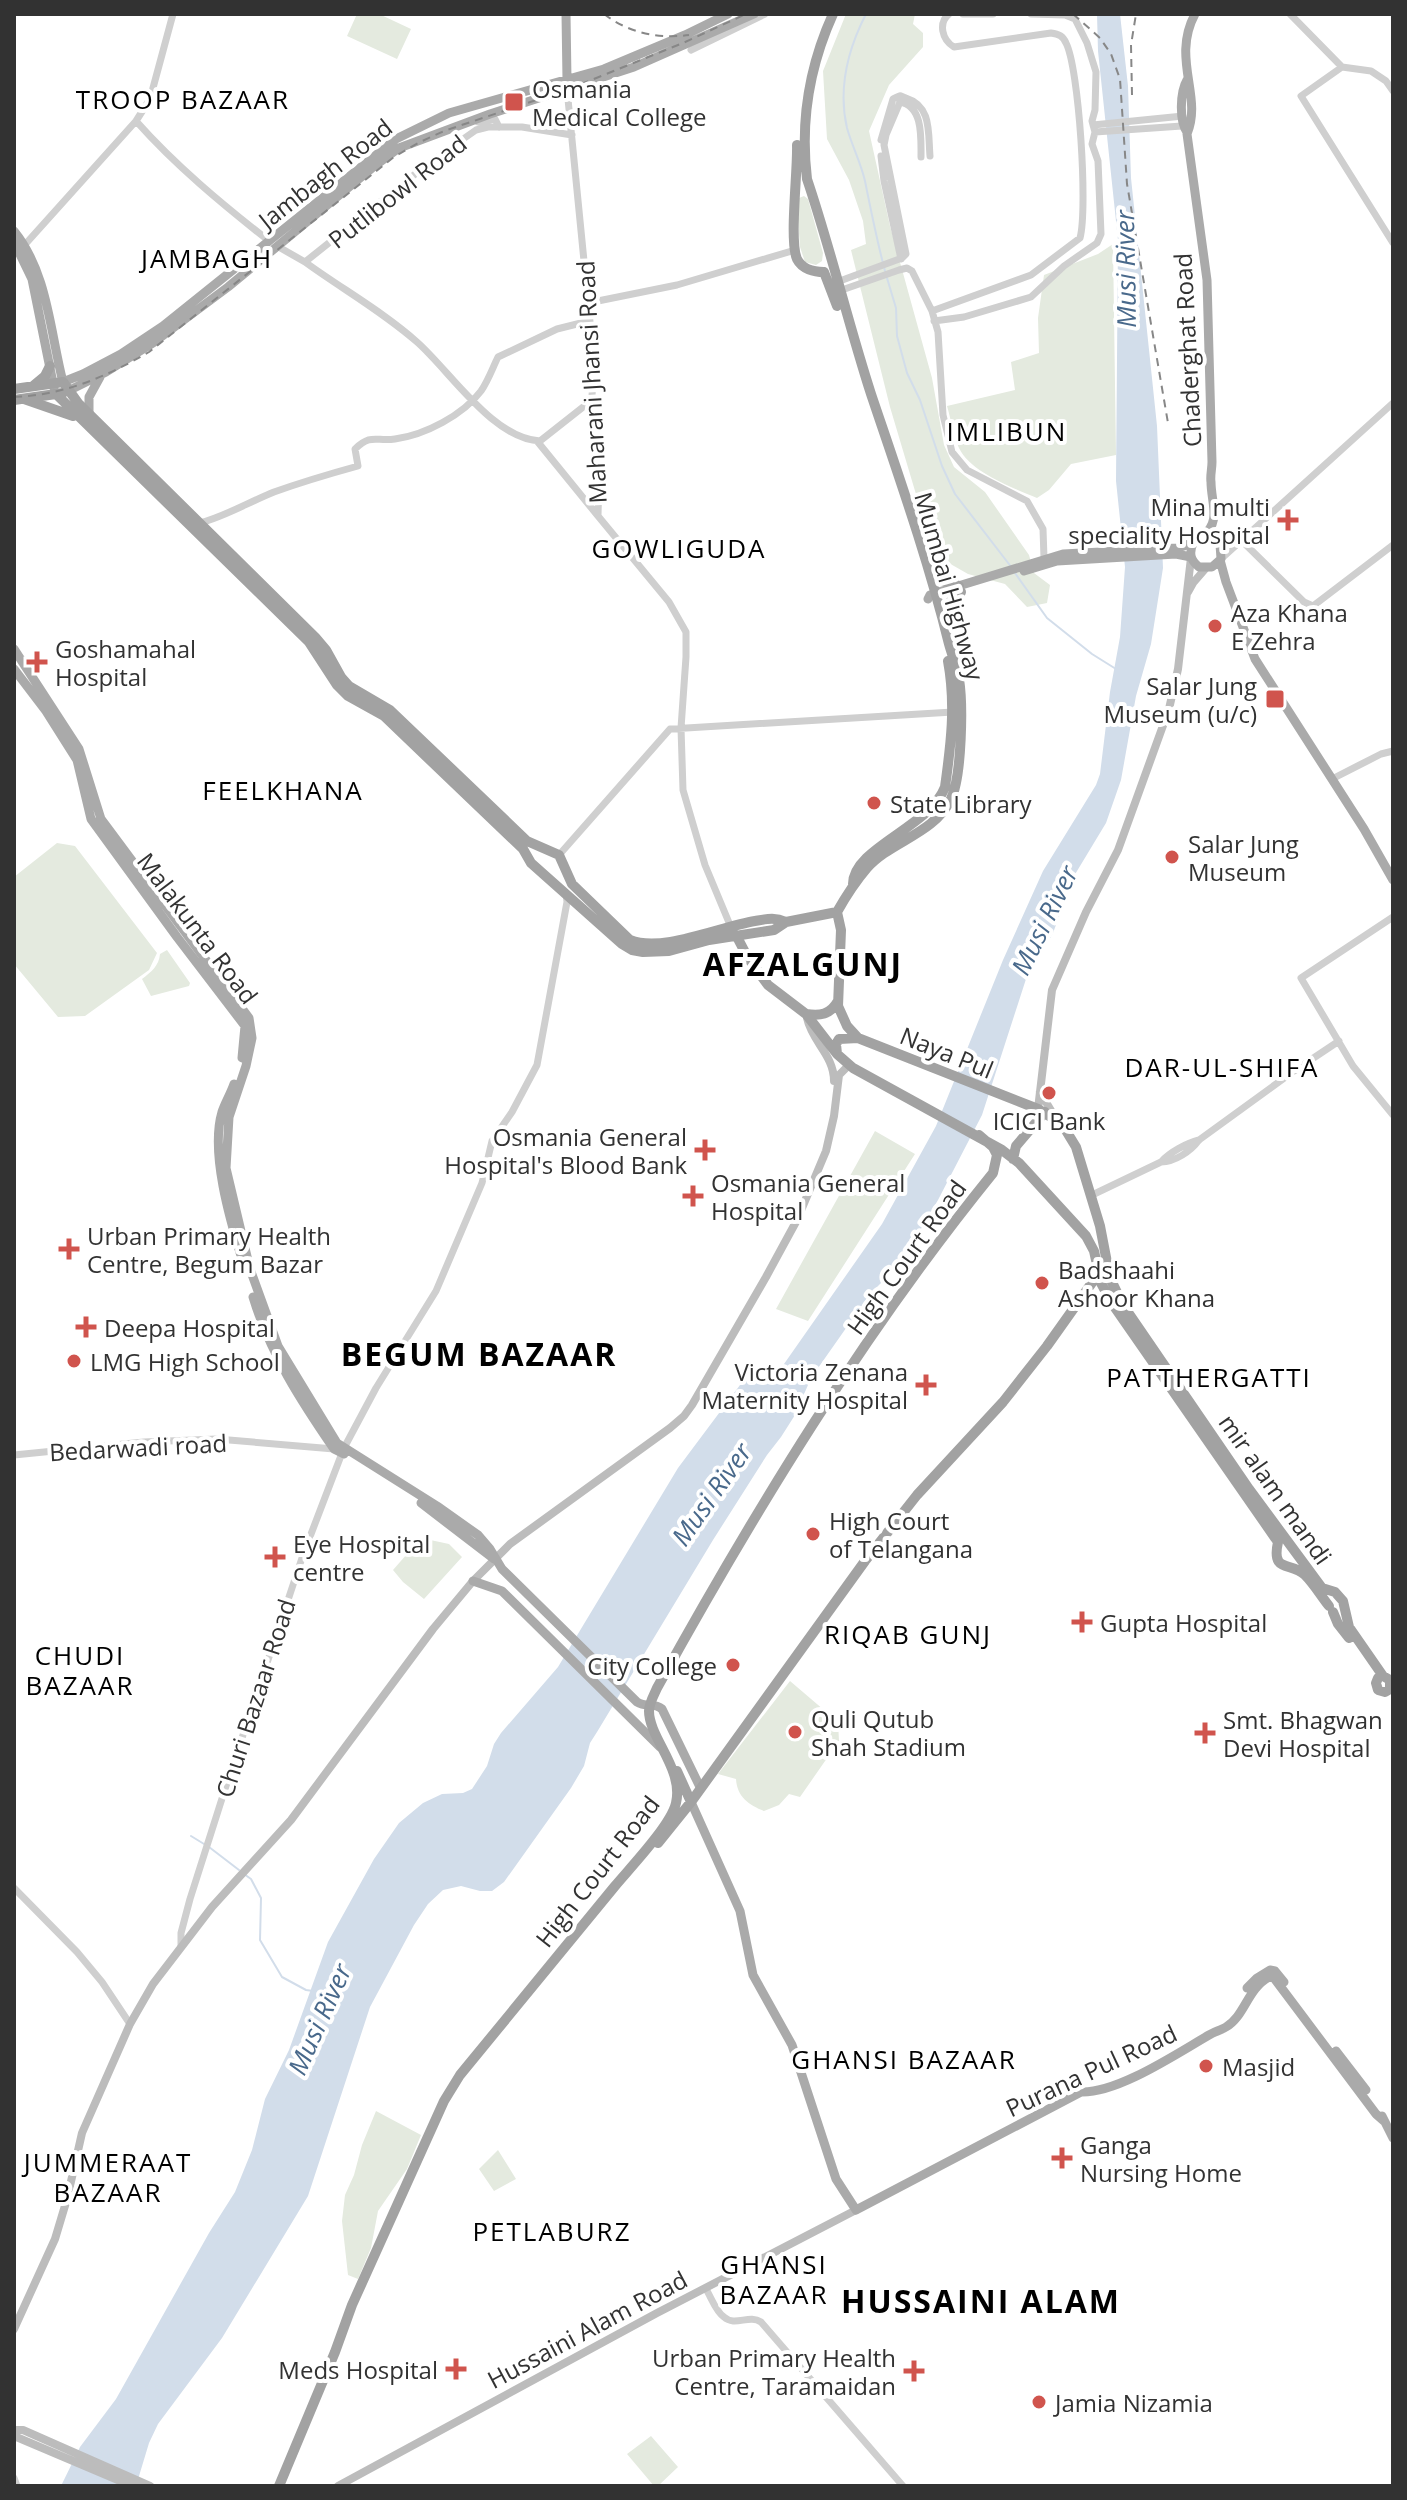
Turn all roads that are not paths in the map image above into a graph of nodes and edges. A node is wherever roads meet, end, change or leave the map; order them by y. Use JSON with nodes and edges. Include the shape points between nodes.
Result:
{"nodes":[{"id":1,"x":173,"y":14,"type":"edge"},
{"id":2,"x":566,"y":14,"type":"edge"},
{"id":3,"x":728,"y":14,"type":"edge"},
{"id":4,"x":754,"y":14,"type":"edge"},
{"id":5,"x":765,"y":14,"type":"edge"},
{"id":6,"x":826,"y":14,"type":"edge"},
{"id":7,"x":833,"y":14,"type":"edge"},
{"id":8,"x":949,"y":14,"type":"edge"},
{"id":9,"x":963,"y":14,"type":"edge"},
{"id":10,"x":993,"y":14,"type":"edge"},
{"id":11,"x":1031,"y":14,"type":"edge"},
{"id":12,"x":1195,"y":14,"type":"edge"},
{"id":13,"x":1290,"y":14,"type":"edge"},
{"id":14,"x":691,"y":50,"type":"dead end"},
{"id":15,"x":1342,"y":67,"type":"junction"},
{"id":16,"x":1187,"y":80,"type":"junction"},
{"id":17,"x":567,"y":84,"type":"junction"},
{"id":18,"x":1393,"y":91,"type":"edge"},
{"id":19,"x":498,"y":99,"type":"junction"},
{"id":20,"x":511,"y":108,"type":"junction"},
{"id":21,"x":136,"y":121,"type":"junction"},
{"id":22,"x":466,"y":124,"type":"junction"},
{"id":23,"x":1184,"y":125,"type":"junction"},
{"id":24,"x":499,"y":127,"type":"junction"},
{"id":25,"x":1096,"y":128,"type":"junction"},
{"id":26,"x":572,"y":135,"type":"junction"},
{"id":27,"x":402,"y":142,"type":"junction"},
{"id":28,"x":925,"y":156,"type":"dead end"},
{"id":29,"x":14,"y":231,"type":"edge"},
{"id":30,"x":1393,"y":243,"type":"edge"},
{"id":31,"x":273,"y":244,"type":"junction"},
{"id":32,"x":20,"y":246,"type":"edge"},
{"id":33,"x":795,"y":250,"type":"junction"},
{"id":34,"x":832,"y":261,"type":"junction"},
{"id":35,"x":305,"y":262,"type":"junction"},
{"id":36,"x":824,"y":272,"type":"junction"},
{"id":37,"x":843,"y":284,"type":"junction"},
{"id":38,"x":588,"y":303,"type":"junction"},
{"id":39,"x":932,"y":311,"type":"junction"},
{"id":40,"x":589,"y":321,"type":"junction"},
{"id":41,"x":934,"y":321,"type":"junction"},
{"id":42,"x":50,"y":366,"type":"junction"},
{"id":43,"x":103,"y":370,"type":"junction"},
{"id":44,"x":32,"y":388,"type":"junction"},
{"id":45,"x":60,"y":388,"type":"junction"},
{"id":46,"x":14,"y":389,"type":"edge"},
{"id":47,"x":19,"y":400,"type":"edge"},
{"id":48,"x":473,"y":400,"type":"junction"},
{"id":49,"x":592,"y":400,"type":"junction"},
{"id":50,"x":1393,"y":403,"type":"edge"},
{"id":51,"x":84,"y":416,"type":"junction"},
{"id":52,"x":537,"y":441,"type":"junction"},
{"id":53,"x":1212,"y":472,"type":"junction"},
{"id":54,"x":598,"y":516,"type":"junction"},
{"id":55,"x":200,"y":523,"type":"junction"},
{"id":56,"x":1202,"y":536,"type":"junction"},
{"id":57,"x":1217,"y":540,"type":"junction"},
{"id":58,"x":1242,"y":541,"type":"junction"},
{"id":59,"x":1193,"y":543,"type":"junction"},
{"id":60,"x":1393,"y":545,"type":"edge"},
{"id":61,"x":1176,"y":551,"type":"junction"},
{"id":62,"x":1075,"y":556,"type":"junction"},
{"id":63,"x":1044,"y":558,"type":"junction"},
{"id":64,"x":1191,"y":558,"type":"junction"},
{"id":65,"x":1220,"y":559,"type":"junction"},
{"id":66,"x":928,"y":566,"type":"junction"},
{"id":67,"x":1032,"y":566,"type":"junction"},
{"id":68,"x":1206,"y":568,"type":"junction"},
{"id":69,"x":1226,"y":582,"type":"junction"},
{"id":70,"x":960,"y":589,"type":"junction"},
{"id":71,"x":934,"y":597,"type":"junction"},
{"id":72,"x":1186,"y":601,"type":"junction"},
{"id":73,"x":944,"y":622,"type":"junction"},
{"id":74,"x":14,"y":649,"type":"edge"},
{"id":75,"x":17,"y":667,"type":"edge"},
{"id":76,"x":953,"y":712,"type":"junction"},
{"id":77,"x":681,"y":728,"type":"junction"},
{"id":78,"x":1393,"y":751,"type":"edge"},
{"id":79,"x":1332,"y":779,"type":"junction"},
{"id":80,"x":911,"y":832,"type":"junction"},
{"id":81,"x":526,"y":846,"type":"junction"},
{"id":82,"x":559,"y":855,"type":"junction"},
{"id":83,"x":1393,"y":880,"type":"edge"},
{"id":84,"x":565,"y":891,"type":"junction"},
{"id":85,"x":837,"y":912,"type":"junction"},
{"id":86,"x":1393,"y":917,"type":"edge"},
{"id":87,"x":733,"y":930,"type":"junction"},
{"id":88,"x":838,"y":1001,"type":"junction"},
{"id":89,"x":806,"y":1014,"type":"junction"},
{"id":90,"x":858,"y":1038,"type":"junction"},
{"id":91,"x":1339,"y":1041,"type":"junction"},
{"id":92,"x":837,"y":1054,"type":"junction"},
{"id":93,"x":851,"y":1067,"type":"junction"},
{"id":94,"x":1040,"y":1092,"type":"junction"},
{"id":95,"x":1033,"y":1107,"type":"junction"},
{"id":96,"x":1393,"y":1115,"type":"edge"},
{"id":97,"x":1056,"y":1119,"type":"junction"},
{"id":98,"x":832,"y":1122,"type":"junction"},
{"id":99,"x":979,"y":1135,"type":"junction"},
{"id":100,"x":1002,"y":1150,"type":"junction"},
{"id":101,"x":1013,"y":1159,"type":"junction"},
{"id":102,"x":1090,"y":1196,"type":"junction"},
{"id":103,"x":1100,"y":1226,"type":"junction"},
{"id":104,"x":1086,"y":1236,"type":"junction"},
{"id":105,"x":1103,"y":1279,"type":"junction"},
{"id":106,"x":1082,"y":1298,"type":"junction"},
{"id":107,"x":1111,"y":1302,"type":"junction"},
{"id":108,"x":340,"y":1450,"type":"junction"},
{"id":109,"x":14,"y":1455,"type":"edge"},
{"id":110,"x":1281,"y":1539,"type":"junction"},
{"id":111,"x":494,"y":1559,"type":"junction"},
{"id":112,"x":512,"y":1579,"type":"junction"},
{"id":113,"x":473,"y":1581,"type":"junction"},
{"id":114,"x":1320,"y":1590,"type":"junction"},
{"id":115,"x":502,"y":1591,"type":"junction"},
{"id":116,"x":1386,"y":1677,"type":"edge"},
{"id":117,"x":650,"y":1705,"type":"junction"},
{"id":118,"x":668,"y":1759,"type":"junction"},
{"id":119,"x":700,"y":1787,"type":"junction"},
{"id":120,"x":691,"y":1802,"type":"junction"},
{"id":121,"x":675,"y":1823,"type":"junction"},
{"id":122,"x":704,"y":1828,"type":"junction"},
{"id":123,"x":14,"y":1888,"type":"edge"},
{"id":124,"x":181,"y":1946,"type":"junction"},
{"id":125,"x":130,"y":2024,"type":"junction"},
{"id":126,"x":1219,"y":2029,"type":"junction"},
{"id":127,"x":1384,"y":2121,"type":"junction"},
{"id":128,"x":1393,"y":2138,"type":"edge"},
{"id":129,"x":856,"y":2210,"type":"junction"},
{"id":130,"x":706,"y":2289,"type":"junction"},
{"id":131,"x":14,"y":2329,"type":"edge"},
{"id":132,"x":18,"y":2433,"type":"edge"},
{"id":133,"x":14,"y":2478,"type":"edge"},
{"id":134,"x":17,"y":2486,"type":"edge"},
{"id":135,"x":132,"y":2486,"type":"edge"},
{"id":136,"x":150,"y":2486,"type":"edge"},
{"id":137,"x":279,"y":2486,"type":"edge"},
{"id":138,"x":286,"y":2486,"type":"edge"},
{"id":139,"x":338,"y":2486,"type":"edge"},
{"id":140,"x":903,"y":2486,"type":"edge"}],
"edges":[{"from":1,"to":21,"type":"street","via":[[150,99]]},
{"from":2,"to":17,"type":"main road"},
{"from":3,"to":17,"type":"main road","name":"Jambagh Road"},
{"from":4,"to":17,"type":"main road","name":"Jambagh Road","via":[[665,55]]},
{"from":5,"to":14,"type":"street"},
{"from":6,"to":33,"type":"highway","via":[[807,64],[800,110]]},
{"from":7,"to":34,"type":"highway","name":"Mumbai Highway","via":[[814,65],[804,130],[807,179]]},
{"from":8,"to":39,"type":"street","via":[[942,28],[954,47],[1051,33],[1063,38],[1076,97],[1085,202],[1080,238],[1031,275]]},
{"from":9,"to":10,"type":"street"},
{"from":11,"to":25,"type":"street","via":[[1075,19],[1096,72]]},
{"from":12,"to":16,"type":"main road","name":"Chaderghat Road","via":[[1186,39]]},
{"from":13,"to":15,"type":"street"},
{"from":15,"to":18,"type":"street","via":[[1371,71]]},
{"from":15,"to":30,"type":"street","via":[[1301,96]]},
{"from":16,"to":23,"type":"main road","name":"Chaderghat Road"},
{"from":16,"to":23,"type":"main road","name":"Chaderghat Road","via":[[1190,126]]},
{"from":17,"to":19,"type":"main road","name":"Jambagh Road"},
{"from":17,"to":20,"type":"main road"},
{"from":17,"to":26,"type":"street","name":"Maharani Jhansi Road"},
{"from":19,"to":20,"type":"main road"},
{"from":19,"to":27,"type":"main road","name":"Jambagh Road","via":[[449,113]]},
{"from":20,"to":22,"type":"main road"},
{"from":21,"to":31,"type":"street","name":"Putlibowl Road","via":[[216,199]]},
{"from":21,"to":32,"type":"street"},
{"from":22,"to":24,"type":"street","via":[[495,119]]},
{"from":22,"to":27,"type":"main road"},
{"from":23,"to":25,"type":"street"},
{"from":23,"to":53,"type":"main road","name":"Chaderghat Road","via":[[1207,280]]},
{"from":24,"to":26,"type":"street","name":"Putlibowl Road"},
{"from":24,"to":35,"type":"street","name":"Putlibowl Road","via":[[476,130]]},
{"from":25,"to":41,"type":"street","via":[[1092,144],[1098,161],[1097,243],[1031,297]]},
{"from":26,"to":38,"type":"street","name":"Maharani Jhansi Road"},
{"from":27,"to":31,"type":"main road"},
{"from":28,"to":37,"type":"street","via":[[925,112],[916,101],[896,97],[881,145],[897,260]]},
{"from":29,"to":32,"type":"main road"},
{"from":31,"to":35,"type":"street","name":"Putlibowl Road"},
{"from":31,"to":43,"type":"main road","via":[[228,287],[153,343]]},
{"from":32,"to":42,"type":"main road"},
{"from":32,"to":45,"type":"main road","via":[[38,275]]},
{"from":33,"to":36,"type":"highway","via":[[802,266]]},
{"from":33,"to":38,"type":"street","via":[[677,285]]},
{"from":34,"to":36,"type":"highway"},
{"from":34,"to":37,"type":"highway","name":"Mumbai Highway"},
{"from":35,"to":48,"type":"street","via":[[417,342]]},
{"from":36,"to":71,"type":"highway","name":"Mumbai Highway"},
{"from":37,"to":39,"type":"street","via":[[907,268]]},
{"from":37,"to":66,"type":"highway","name":"Mumbai Highway"},
{"from":38,"to":40,"type":"street","name":"Maharani Jhansi Road"},
{"from":39,"to":41,"type":"street"},
{"from":40,"to":48,"type":"street","via":[[557,329],[498,357]]},
{"from":40,"to":49,"type":"street","name":"Maharani Jhansi Road"},
{"from":41,"to":63,"type":"street","via":[[952,452],[967,470],[1027,501],[1043,529]]},
{"from":42,"to":44,"type":"highway"},
{"from":42,"to":45,"type":"main road"},
{"from":43,"to":45,"type":"main road"},
{"from":43,"to":51,"type":"main road"},
{"from":44,"to":45,"type":"highway"},
{"from":44,"to":46,"type":"highway"},
{"from":45,"to":47,"type":"highway"},
{"from":45,"to":51,"type":"highway"},
{"from":47,"to":51,"type":"highway"},
{"from":48,"to":52,"type":"street","via":[[497,423]]},
{"from":48,"to":55,"type":"street","via":[[417,434],[363,441],[355,449],[358,466],[288,487]]},
{"from":49,"to":52,"type":"street"},
{"from":49,"to":54,"type":"street","name":"Maharani Jhansi Road"},
{"from":50,"to":58,"type":"street"},
{"from":51,"to":55,"type":"highway"},
{"from":51,"to":81,"type":"highway","via":[[309,642],[348,696],[384,716]]},
{"from":52,"to":54,"type":"street"},
{"from":53,"to":56,"type":"main road","name":"Chaderghat Road","via":[[1215,518]]},
{"from":53,"to":57,"type":"main road","name":"Chaderghat Road"},
{"from":54,"to":77,"type":"street","name":"Maharani Jhansi Road","via":[[686,632]]},
{"from":55,"to":81,"type":"highway","via":[[315,637],[349,686],[390,710]]},
{"from":56,"to":57,"type":"main road"},
{"from":56,"to":59,"type":"main road"},
{"from":57,"to":58,"type":"street"},
{"from":57,"to":65,"type":"main road"},
{"from":58,"to":60,"type":"street","via":[[1313,606]]},
{"from":58,"to":65,"type":"street"},
{"from":59,"to":61,"type":"main road"},
{"from":59,"to":64,"type":"main road"},
{"from":61,"to":62,"type":"main road"},
{"from":61,"to":64,"type":"main road"},
{"from":62,"to":63,"type":"main road"},
{"from":62,"to":67,"type":"main road"},
{"from":63,"to":67,"type":"main road"},
{"from":64,"to":68,"type":"main road"},
{"from":64,"to":72,"type":"main road"},
{"from":65,"to":68,"type":"main road"},
{"from":65,"to":69,"type":"main road"},
{"from":66,"to":70,"type":"highway"},
{"from":66,"to":71,"type":"highway","name":"Mumbai Highway"},
{"from":67,"to":70,"type":"main road"},
{"from":68,"to":69,"type":"main road"},
{"from":68,"to":72,"type":"main road"},
{"from":69,"to":79,"type":"main road","via":[[1255,659]]},
{"from":70,"to":71,"type":"main road"},
{"from":70,"to":73,"type":"highway","via":[[948,604]]},
{"from":71,"to":73,"type":"highway","name":"Mumbai Highway"},
{"from":71,"to":76,"type":"highway","name":"Mumbai Highway"},
{"from":72,"to":94,"type":"main road","via":[[1169,709],[1118,850],[1052,990]]},
{"from":73,"to":80,"type":"highway","name":"Mumbai Highway","via":[[960,690],[955,789],[941,813]]},
{"from":74,"to":75,"type":"main road","name":"Malakunta Road"},
{"from":75,"to":108,"type":"main road","name":"Malakunta Road","via":[[77,760],[91,819],[245,1026],[246,1056],[221,1114],[219,1157],[256,1309],[272,1350]]},
{"from":76,"to":77,"type":"street"},
{"from":76,"to":80,"type":"highway","name":"Mumbai Highway","via":[[945,787]]},
{"from":77,"to":82,"type":"street","via":[[666,732]]},
{"from":77,"to":87,"type":"street","name":"Maharani Jhansi Road","via":[[683,790],[705,865]]},
{"from":78,"to":79,"type":"street"},
{"from":79,"to":83,"type":"main road"},
{"from":80,"to":85,"type":"highway","name":"Mumbai Highway","via":[[868,867]]},
{"from":81,"to":82,"type":"highway"},
{"from":81,"to":84,"type":"highway","via":[[531,863]]},
{"from":82,"to":87,"type":"highway","via":[[572,884],[638,944],[661,945]]},
{"from":84,"to":87,"type":"highway","via":[[632,950],[669,951]]},
{"from":84,"to":108,"type":"street","name":"Churi Bazaar Road","via":[[537,1065],[492,1141],[482,1183],[436,1291]]},
{"from":85,"to":87,"type":"highway","via":[[786,922],[774,930]]},
{"from":85,"to":88,"type":"highway"},
{"from":86,"to":91,"type":"street","via":[[1301,978]]},
{"from":87,"to":89,"type":"highway","via":[[768,985]]},
{"from":88,"to":89,"type":"highway","via":[[825,1014]]},
{"from":88,"to":90,"type":"highway","via":[[841,1017]]},
{"from":89,"to":92,"type":"highway"},
{"from":89,"to":98,"type":"main road","via":[[833,1068]]},
{"from":90,"to":92,"type":"highway","via":[[839,1039]]},
{"from":90,"to":95,"type":"highway","name":"Naya Pul"},
{"from":91,"to":96,"type":"street"},
{"from":91,"to":102,"type":"street","via":[[1195,1147]]},
{"from":92,"to":93,"type":"highway"},
{"from":93,"to":98,"type":"main road","via":[[839,1075]]},
{"from":93,"to":99,"type":"highway"},
{"from":94,"to":95,"type":"main road"},
{"from":94,"to":97,"type":"main road"},
{"from":95,"to":97,"type":"highway","name":"Naya Pul"},
{"from":95,"to":100,"type":"highway","via":[[1010,1146]]},
{"from":95,"to":101,"type":"highway"},
{"from":97,"to":102,"type":"highway","via":[[1076,1147]]},
{"from":98,"to":111,"type":"main road","via":[[818,1174],[797,1220],[684,1416]]},
{"from":99,"to":100,"type":"highway"},
{"from":99,"to":117,"type":"highway","name":"High Court Road","via":[[997,1155],[993,1173],[926,1258],[825,1407],[692,1624]]},
{"from":100,"to":101,"type":"highway"},
{"from":101,"to":104,"type":"highway"},
{"from":102,"to":103,"type":"highway"},
{"from":103,"to":104,"type":"highway","via":[[1098,1235]]},
{"from":103,"to":105,"type":"highway"},
{"from":104,"to":105,"type":"highway"},
{"from":105,"to":106,"type":"highway"},
{"from":105,"to":107,"type":"highway"},
{"from":105,"to":110,"type":"highway","name":"mir alam mandi"},
{"from":106,"to":107,"type":"highway","via":[[1097,1293]]},
{"from":106,"to":119,"type":"highway","name":"High Court Road","via":[[1003,1402],[865,1561]]},
{"from":107,"to":110,"type":"highway"},
{"from":108,"to":109,"type":"street","name":"Bedarwadi road","via":[[217,1439]]},
{"from":108,"to":111,"type":"main road","via":[[437,1506],[470,1530]]},
{"from":108,"to":124,"type":"street","name":"Churi Bazaar Road","via":[[207,1845]]},
{"from":110,"to":114,"type":"highway","name":"mir alam mandi"},
{"from":110,"to":114,"type":"highway","via":[[1275,1553],[1283,1567],[1304,1573]]},
{"from":111,"to":112,"type":"main road"},
{"from":111,"to":113,"type":"main road"},
{"from":112,"to":115,"type":"main road"},
{"from":112,"to":117,"type":"main road","via":[[637,1702]]},
{"from":113,"to":115,"type":"main road"},
{"from":113,"to":124,"type":"main road","via":[[295,1814]]},
{"from":114,"to":116,"type":"highway","via":[[1338,1624]]},
{"from":114,"to":116,"type":"highway","name":"mir alam mandi","via":[[1335,1592],[1343,1601],[1349,1627]]},
{"from":115,"to":118,"type":"main road"},
{"from":117,"to":118,"type":"highway","name":"High Court Road","via":[[650,1719]]},
{"from":117,"to":119,"type":"main road","via":[[662,1709]]},
{"from":118,"to":120,"type":"highway"},
{"from":118,"to":137,"type":"highway","name":"High Court Road","via":[[677,1793],[667,1821],[444,2101],[352,2305]]},
{"from":119,"to":120,"type":"highway","name":"High Court Road"},
{"from":120,"to":121,"type":"highway","name":"High Court Road"},
{"from":120,"to":122,"type":"main road"},
{"from":121,"to":122,"type":"main road","via":[[692,1817]]},
{"from":121,"to":138,"type":"highway","name":"High Court Road","via":[[554,1966],[448,2104],[378,2257]]},
{"from":122,"to":129,"type":"main road","via":[[740,1911],[753,1975],[792,2045],[836,2179]]},
{"from":123,"to":125,"type":"street","via":[[77,1952]]},
{"from":124,"to":125,"type":"main road"},
{"from":125,"to":131,"type":"main road","via":[[82,2133],[51,2249]]},
{"from":126,"to":127,"type":"main road","name":"Purana Pul Road","via":[[1239,2014],[1264,1979],[1274,1978]]},
{"from":126,"to":127,"type":"main road","via":[[1249,1985],[1275,1971]]},
{"from":126,"to":129,"type":"main road","name":"Purana Pul Road","via":[[1148,2070],[1096,2093],[1081,2092]]},
{"from":127,"to":128,"type":"main road"},
{"from":129,"to":130,"type":"main road","name":"Hussaini Alam Road"},
{"from":130,"to":139,"type":"main road","name":"Hussaini Alam Road"},
{"from":130,"to":140,"type":"street","via":[[723,2317],[761,2322]]},
{"from":132,"to":135,"type":"main road"},
{"from":132,"to":136,"type":"main road"},
{"from":133,"to":134,"type":"street"}]}
